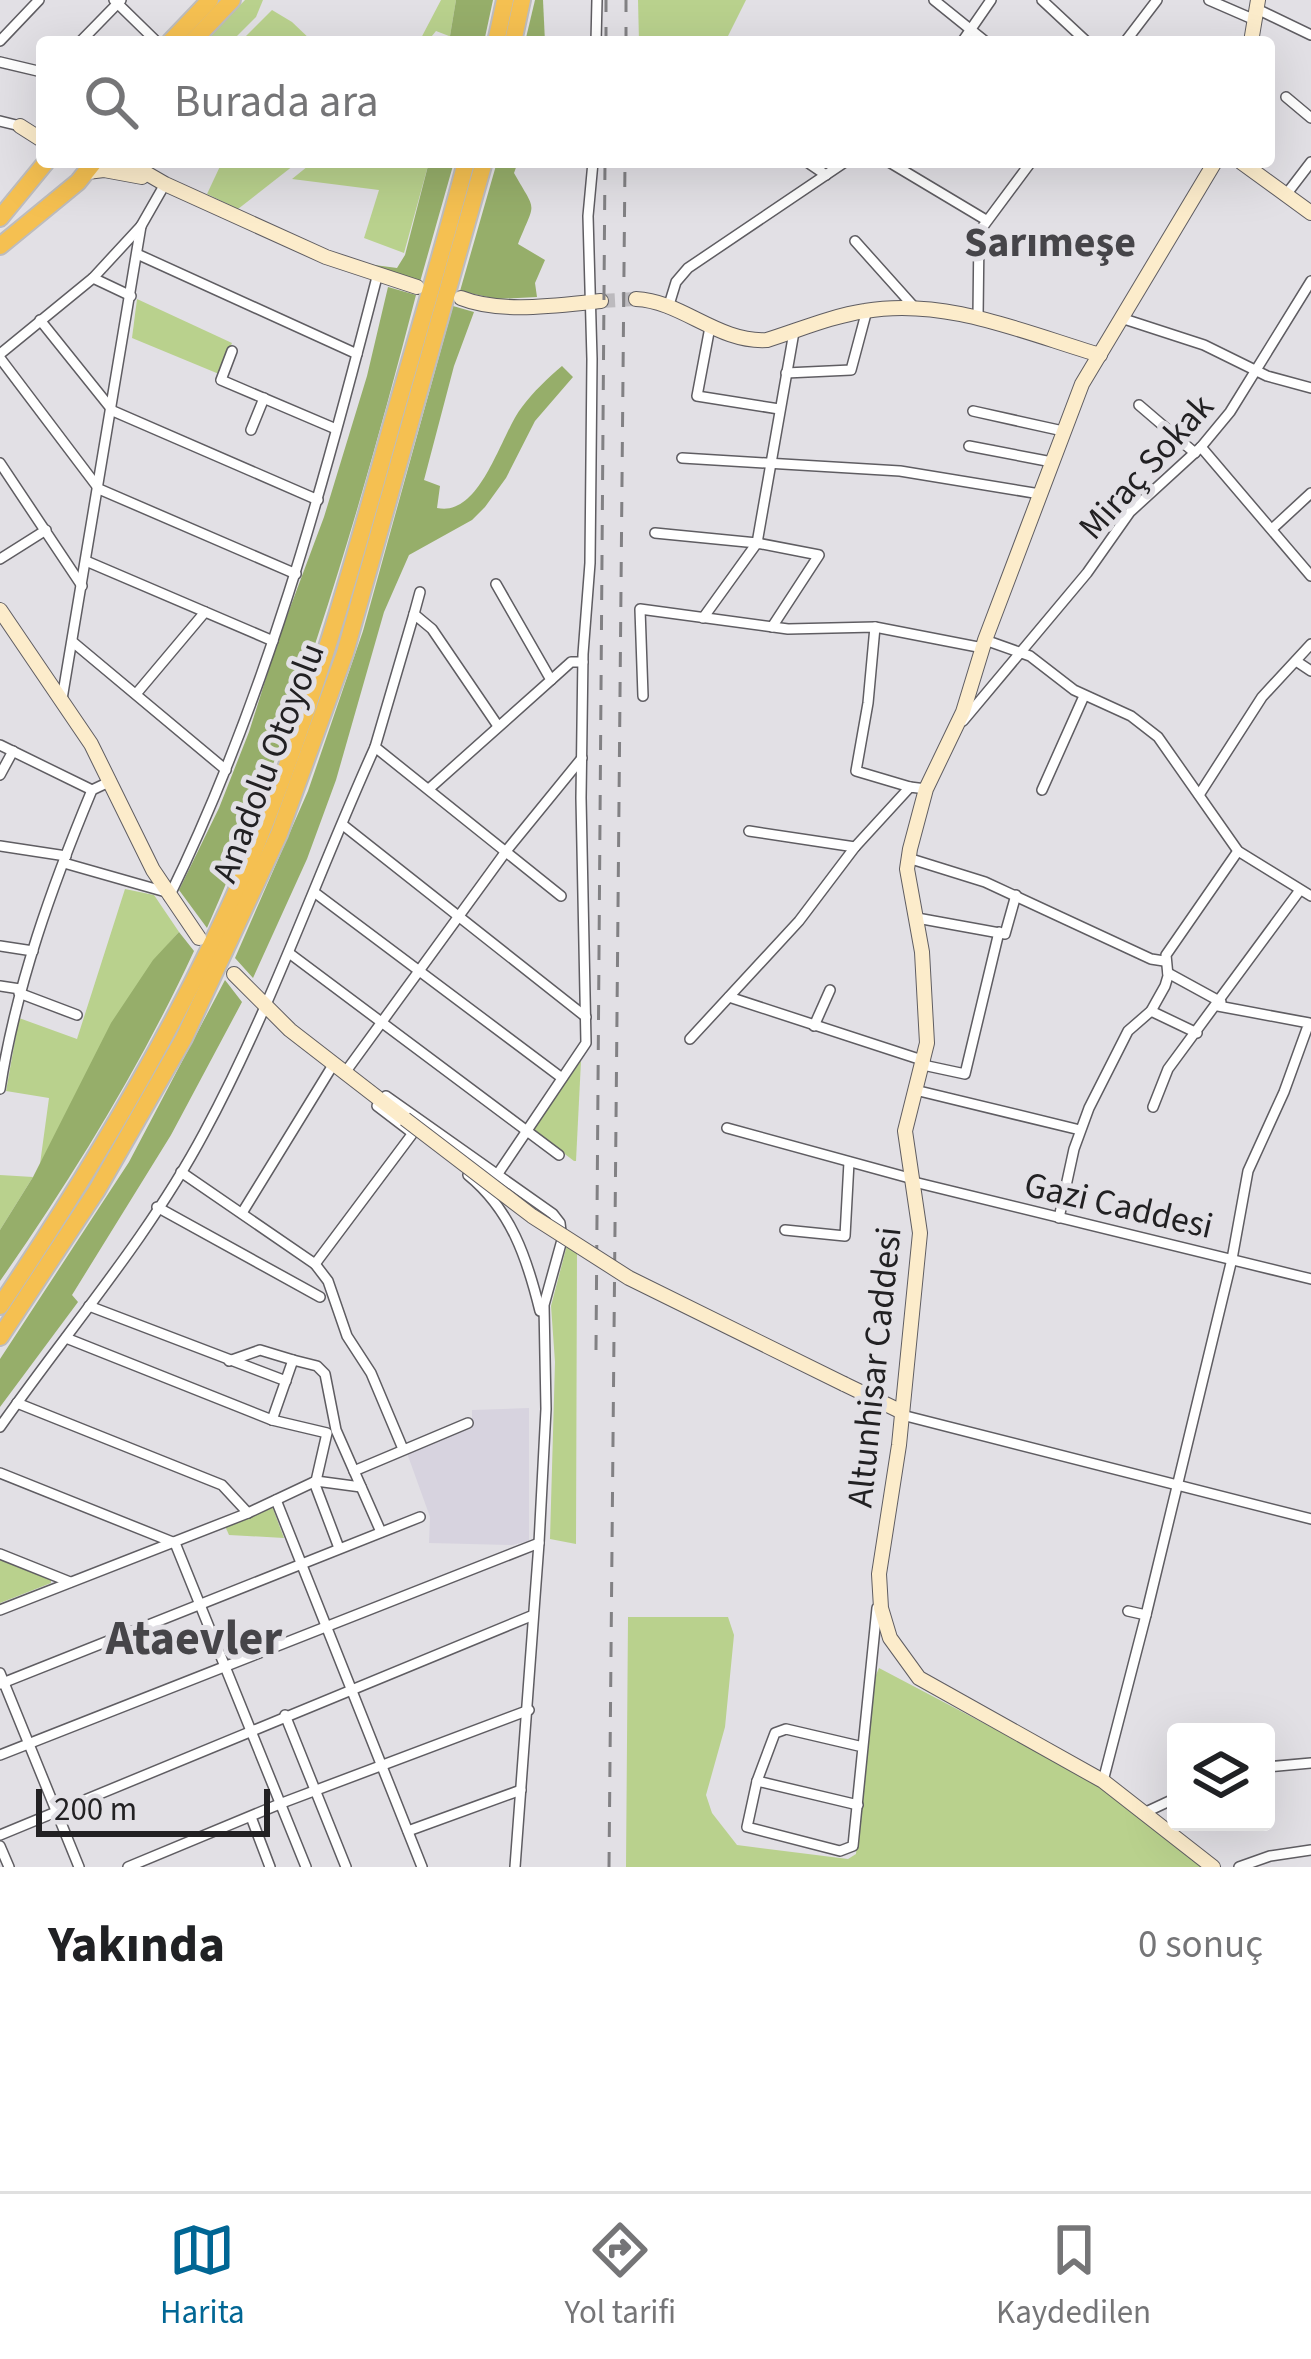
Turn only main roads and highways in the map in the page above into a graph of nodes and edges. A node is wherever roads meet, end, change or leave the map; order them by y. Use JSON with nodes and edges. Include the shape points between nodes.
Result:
{"nodes":[{"id":1,"x":210,"y":0,"type":"edge"},
{"id":2,"x":232,"y":0,"type":"edge"},
{"id":3,"x":505,"y":0,"type":"edge"},
{"id":4,"x":522,"y":0,"type":"edge"},
{"id":5,"x":176,"y":36,"type":"edge"},
{"id":6,"x":198,"y":36,"type":"edge"},
{"id":7,"x":497,"y":36,"type":"edge"},
{"id":8,"x":514,"y":36,"type":"edge"},
{"id":9,"x":41,"y":168,"type":"edge"},
{"id":10,"x":82,"y":168,"type":"edge"},
{"id":11,"x":464,"y":168,"type":"edge"},
{"id":12,"x":482,"y":168,"type":"edge"},
{"id":13,"x":0,"y":218,"type":"edge"},
{"id":14,"x":0,"y":247,"type":"edge"},
{"id":15,"x":119,"y":1118,"type":"junction"},
{"id":16,"x":0,"y":1291,"type":"edge"},
{"id":17,"x":0,"y":1306,"type":"edge"},
{"id":18,"x":0,"y":1337,"type":"edge"}],
"edges":[{"from":1,"to":5,"type":"highway"},
{"from":2,"to":6,"type":"highway"},
{"from":3,"to":7,"type":"highway"},
{"from":4,"to":8,"type":"highway"},
{"from":9,"to":13,"type":"highway"},
{"from":10,"to":14,"type":"highway"},
{"from":11,"to":15,"type":"highway","name":"Anadolu Otoyolu","via":[[291,758],[182,1006]]},
{"from":12,"to":18,"type":"highway","name":"Anadolu Otoyolu","via":[[351,634],[279,834],[184,1039]]},
{"from":15,"to":16,"type":"highway"},
{"from":15,"to":17,"type":"highway","name":"Anadolu Otoyolu"}]}
